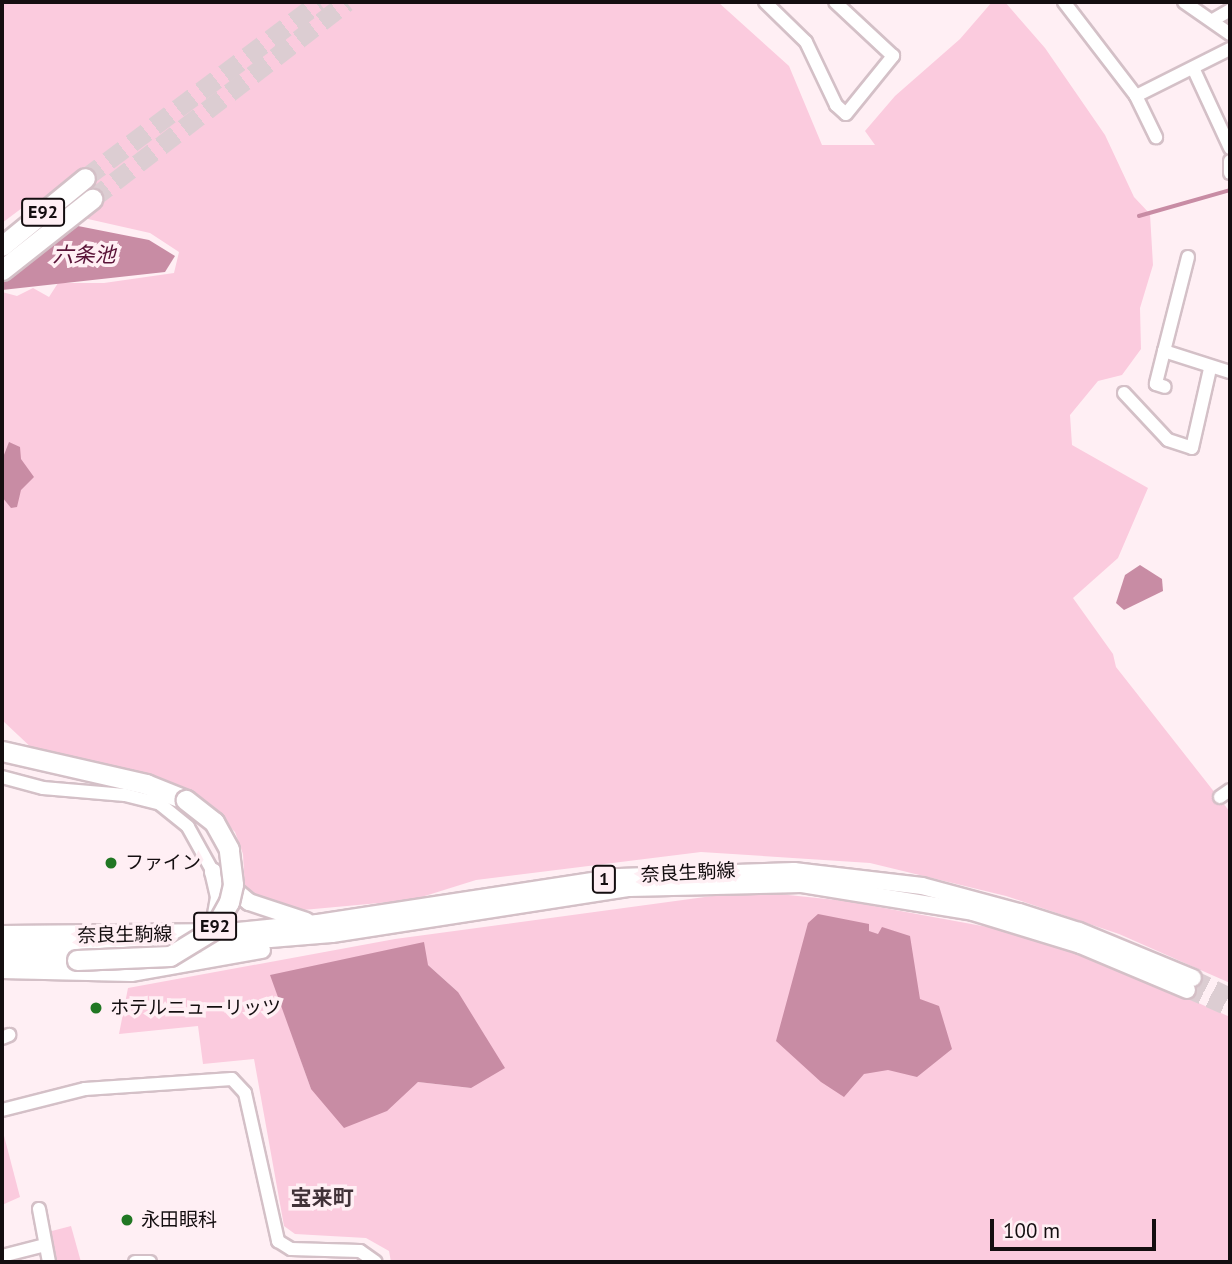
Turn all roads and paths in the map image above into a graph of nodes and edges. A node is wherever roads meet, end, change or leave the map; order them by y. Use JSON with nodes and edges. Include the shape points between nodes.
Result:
{"nodes":[{"id":1,"x":765,"y":2,"type":"edge"},
{"id":2,"x":835,"y":2,"type":"edge"},
{"id":3,"x":1064,"y":2,"type":"edge"},
{"id":4,"x":1184,"y":2,"type":"edge"},
{"id":5,"x":1230,"y":10,"type":"edge"},
{"id":6,"x":1213,"y":20,"type":"junction"},
{"id":7,"x":1230,"y":34,"type":"edge"},
{"id":8,"x":1230,"y":49,"type":"edge"},
{"id":9,"x":1194,"y":70,"type":"junction"},
{"id":10,"x":1136,"y":96,"type":"junction"},
{"id":11,"x":1156,"y":137,"type":"dead end"},
{"id":12,"x":1230,"y":148,"type":"edge"},
{"id":13,"x":1230,"y":161,"type":"edge"},
{"id":14,"x":1230,"y":173,"type":"edge"},
{"id":15,"x":85,"y":178,"type":"tunnel mouth"},
{"id":16,"x":92,"y":199,"type":"tunnel mouth"},
{"id":17,"x":2,"y":246,"type":"edge"},
{"id":18,"x":1188,"y":257,"type":"dead end"},
{"id":19,"x":2,"y":270,"type":"edge"},
{"id":20,"x":1164,"y":351,"type":"junction"},
{"id":21,"x":1210,"y":369,"type":"junction"},
{"id":22,"x":1230,"y":372,"type":"edge"},
{"id":23,"x":1165,"y":387,"type":"dead end"},
{"id":24,"x":1124,"y":393,"type":"dead end"},
{"id":25,"x":2,"y":751,"type":"edge"},
{"id":26,"x":2,"y":776,"type":"edge"},
{"id":27,"x":213,"y":872,"type":"junction"},
{"id":28,"x":318,"y":923,"type":"junction"},
{"id":29,"x":2,"y":934,"type":"edge"},
{"id":30,"x":185,"y":934,"type":"junction"},
{"id":31,"x":332,"y":934,"type":"junction"},
{"id":32,"x":2,"y":945,"type":"edge"},
{"id":33,"x":2,"y":958,"type":"edge"},
{"id":34,"x":2,"y":971,"type":"edge"},
{"id":35,"x":2,"y":1110,"type":"edge"},
{"id":36,"x":39,"y":1209,"type":"dead end"},
{"id":37,"x":46,"y":1245,"type":"junction"},
{"id":38,"x":2,"y":1256,"type":"edge"},
{"id":39,"x":49,"y":1262,"type":"edge"},
{"id":40,"x":135,"y":1262,"type":"edge"},
{"id":41,"x":150,"y":1262,"type":"edge"},
{"id":42,"x":376,"y":1262,"type":"edge"}],
"edges":[{"from":1,"to":2,"type":"street","via":[[806,42],[836,105],[846,114],[894,56]]},
{"from":3,"to":10,"type":"street"},
{"from":4,"to":6,"type":"street","via":[[1195,13]]},
{"from":5,"to":6,"type":"street"},
{"from":6,"to":7,"type":"street"},
{"from":8,"to":9,"type":"street"},
{"from":9,"to":10,"type":"street"},
{"from":9,"to":12,"type":"street"},
{"from":10,"to":11,"type":"street"},
{"from":13,"to":14,"type":"street"},
{"from":15,"to":17,"type":"highway","number":"E92"},
{"from":16,"to":19,"type":"highway","number":"E92"},
{"from":18,"to":20,"type":"street"},
{"from":20,"to":21,"type":"street"},
{"from":20,"to":23,"type":"street","via":[[1156,384]]},
{"from":21,"to":22,"type":"street"},
{"from":21,"to":24,"type":"street","via":[[1192,448],[1168,440]]},
{"from":25,"to":33,"type":"highway","number":"E92","bridge":true,"via":[[146,784],[186,800],[214,822],[229,849],[233,884],[214,929],[170,956],[76,961]]},
{"from":26,"to":27,"type":"street","via":[[43,788],[125,795],[160,804],[188,827]]},
{"from":27,"to":28,"type":"main road","via":[[262,909]]},
{"from":27,"to":30,"type":"main road","via":[[219,897],[216,918],[210,926]]},
{"from":28,"to":30,"type":"main road","name":"奈良生駒線","number":"1"},
{"from":28,"to":31,"type":"main road","name":"奈良生駒線","number":"1","via":[[619,877],[794,871],[922,886],[983,902],[1079,931],[1190,984],[973,912],[802,884],[692,884],[583,893]]},
{"from":29,"to":30,"type":"main road","name":"奈良生駒線","number":"1"},
{"from":31,"to":32,"type":"main road","name":"奈良生駒線","number":"1","via":[[150,948]]},
{"from":31,"to":34,"type":"main road","name":"奈良生駒線","number":"1","via":[[170,970],[103,974]]},
{"from":35,"to":42,"type":"street","via":[[85,1088],[232,1079],[245,1093],[278,1241],[291,1249],[360,1251]]},
{"from":36,"to":37,"type":"street"},
{"from":37,"to":38,"type":"street"},
{"from":37,"to":39,"type":"street"},
{"from":40,"to":41,"type":"street"}]}
